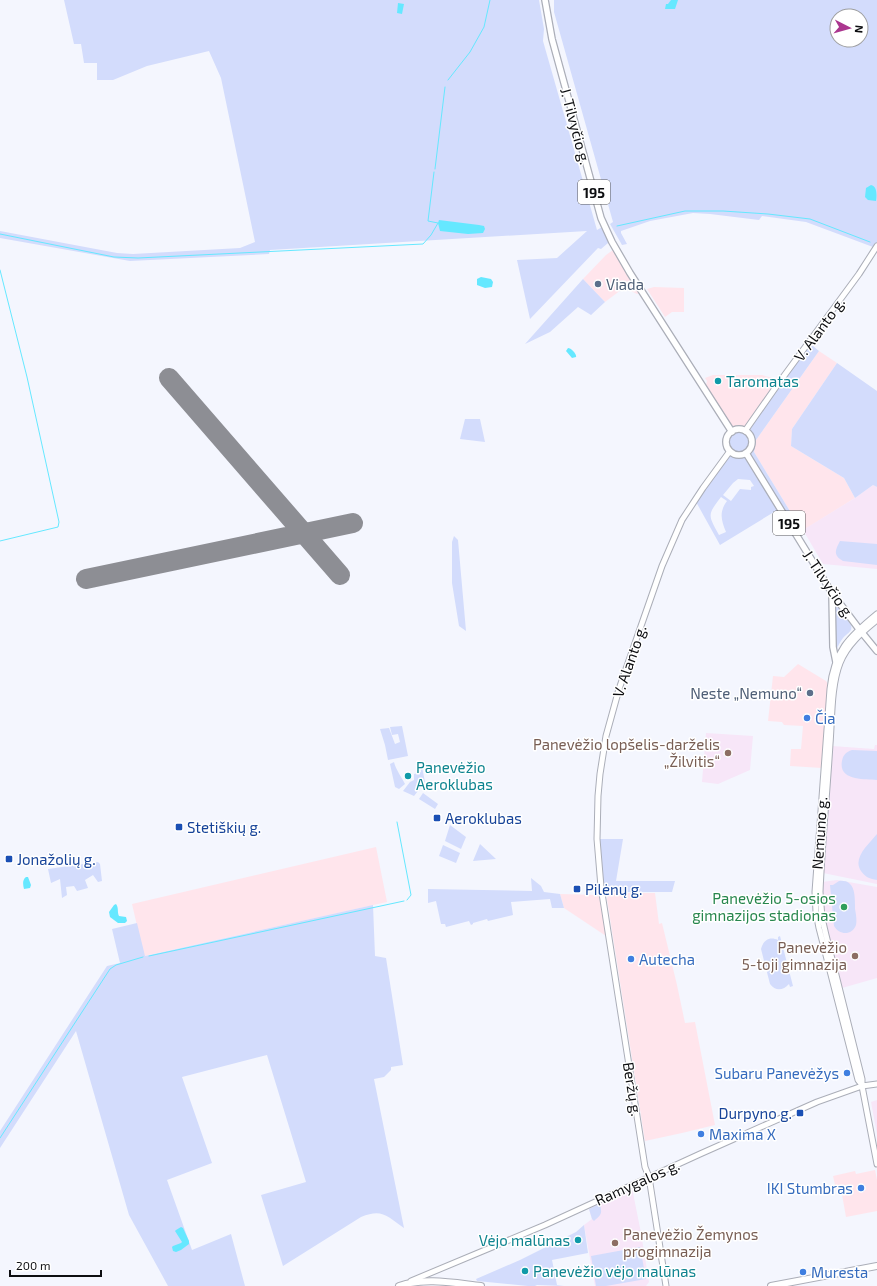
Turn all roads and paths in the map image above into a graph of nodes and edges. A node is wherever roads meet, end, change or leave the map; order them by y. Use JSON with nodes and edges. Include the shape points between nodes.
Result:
{"nodes":[{"id":1,"x":545,"y":0,"type":"edge"},
{"id":2,"x":877,"y":246,"type":"edge"},
{"id":3,"x":746,"y":431,"type":"junction"},
{"id":4,"x":732,"y":432,"type":"junction"},
{"id":5,"x":730,"y":451,"type":"junction"},
{"id":6,"x":746,"y":453,"type":"junction"},
{"id":7,"x":832,"y":593,"type":"junction"},
{"id":8,"x":877,"y":614,"type":"edge"},
{"id":9,"x":877,"y":620,"type":"edge"},
{"id":10,"x":860,"y":631,"type":"junction"},
{"id":11,"x":877,"y":651,"type":"edge"},
{"id":12,"x":836,"y":662,"type":"junction"},
{"id":13,"x":602,"y":892,"type":"joint"},
{"id":14,"x":877,"y":1084,"type":"edge"},
{"id":15,"x":862,"y":1086,"type":"junction"},
{"id":16,"x":877,"y":1164,"type":"edge"},
{"id":17,"x":649,"y":1177,"type":"junction"},
{"id":18,"x":877,"y":1266,"type":"edge"},
{"id":19,"x":430,"y":1274,"type":"junction"},
{"id":20,"x":429,"y":1281,"type":"junction"},
{"id":21,"x":401,"y":1285,"type":"edge"},
{"id":22,"x":481,"y":1286,"type":"edge"},
{"id":23,"x":666,"y":1286,"type":"edge"},
{"id":24,"x":771,"y":1286,"type":"edge"}],
"edges":[{"from":1,"to":4,"type":"main road","name":"J. Tilvyčio g.","number":"195","via":[[552,39],[607,233]]},
{"from":2,"to":3,"type":"main road","name":"V. Alanto g."},
{"from":3,"to":4,"type":"main road"},
{"from":3,"to":6,"type":"main road","via":[[752,442]]},
{"from":4,"to":5,"type":"main road","via":[[727,441]]},
{"from":5,"to":6,"type":"main road","via":[[738,455]]},
{"from":5,"to":13,"type":"main road","name":"V. Alanto g.","via":[[695,500],[675,535],[616,696],[606,736],[598,790],[597,839]]},
{"from":6,"to":7,"type":"main road","name":"J. Tilvyčio g.","number":"195"},
{"from":7,"to":10,"type":"main road","name":"J. Tilvyčio g.","number":"195"},
{"from":7,"to":12,"type":"main road","via":[[833,648]]},
{"from":8,"to":10,"type":"main road","name":"Nemuno g."},
{"from":9,"to":10,"type":"main road","name":"Nemuno g."},
{"from":10,"to":11,"type":"main road","name":"J. Tilvyčio g.","number":"195"},
{"from":10,"to":12,"type":"main road","name":"Nemuno g.","via":[[845,644]]},
{"from":10,"to":15,"type":"main road","name":"Nemuno g.","via":[[844,654],[835,684],[820,892],[822,918],[860,1068]]},
{"from":12,"to":15,"type":"main road","name":"Nemuno g.","via":[[830,689],[815,892],[819,928],[858,1080]]},
{"from":13,"to":17,"type":"main road","name":"Beržų g.","via":[[645,1167]]},
{"from":14,"to":15,"type":"main road","name":"Ramygalos g."},
{"from":15,"to":16,"type":"main road","name":"Nemuno g."},
{"from":15,"to":17,"type":"main road","name":"Ramygalos g.","via":[[817,1102]]},
{"from":17,"to":19,"type":"main road","name":"Ramygalos g."},
{"from":17,"to":23,"type":"main road","name":"Beržų g."},
{"from":18,"to":24,"type":"highway"},
{"from":19,"to":20,"type":"main road"},
{"from":19,"to":21,"type":"main road","name":"Ramygalos g."},
{"from":20,"to":21,"type":"highway"},
{"from":20,"to":22,"type":"highway"}]}
